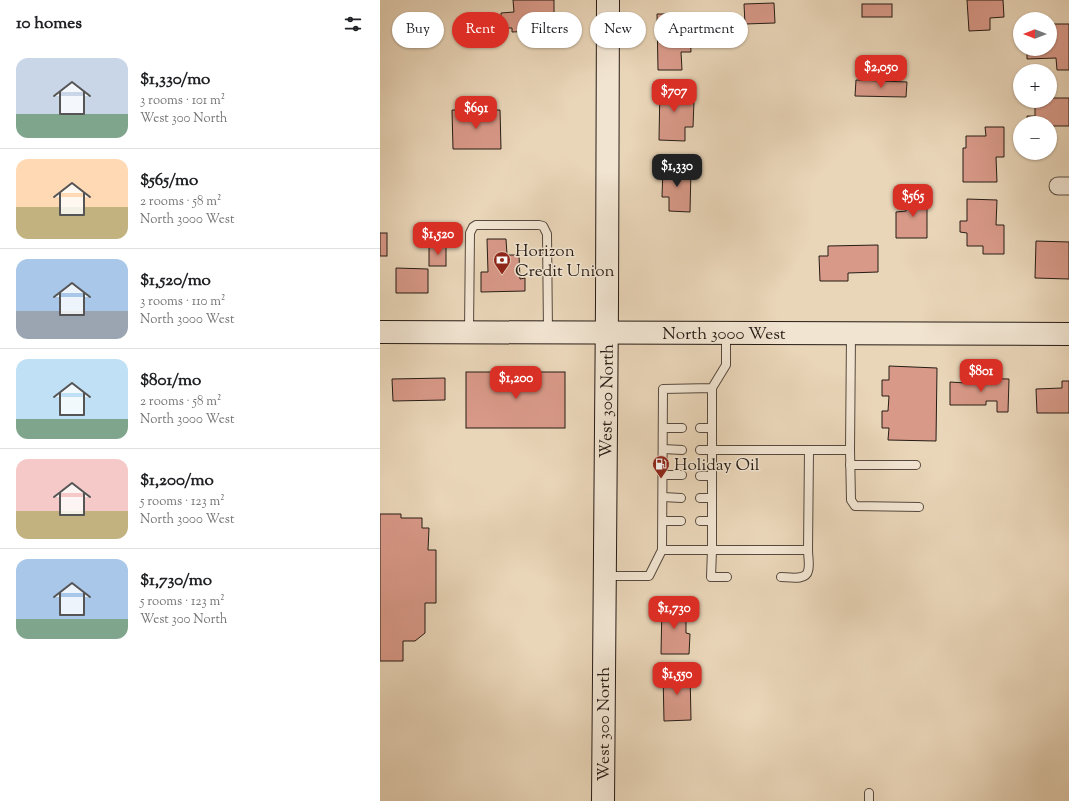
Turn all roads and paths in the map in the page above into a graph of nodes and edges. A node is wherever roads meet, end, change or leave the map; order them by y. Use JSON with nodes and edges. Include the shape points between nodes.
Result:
{"nodes":[{"id":1,"x":608,"y":0,"type":"edge"},
{"id":2,"x":380,"y":332,"type":"edge"},
{"id":3,"x":469,"y":332,"type":"junction"},
{"id":4,"x":548,"y":332,"type":"junction"},
{"id":5,"x":606,"y":333,"type":"junction"},
{"id":6,"x":726,"y":333,"type":"junction"},
{"id":7,"x":851,"y":334,"type":"junction"},
{"id":8,"x":1069,"y":334,"type":"edge"},
{"id":9,"x":712,"y":388,"type":"junction"},
{"id":10,"x":663,"y":428,"type":"junction"},
{"id":11,"x":682,"y":428,"type":"dead end"},
{"id":12,"x":700,"y":428,"type":"dead end"},
{"id":13,"x":712,"y":428,"type":"junction"},
{"id":14,"x":663,"y":449,"type":"junction"},
{"id":15,"x":682,"y":450,"type":"dead end"},
{"id":16,"x":700,"y":450,"type":"dead end"},
{"id":17,"x":712,"y":450,"type":"junction"},
{"id":18,"x":809,"y":450,"type":"junction"},
{"id":19,"x":850,"y":450,"type":"junction"},
{"id":20,"x":850,"y":465,"type":"junction"},
{"id":21,"x":916,"y":465,"type":"dead end"},
{"id":22,"x":663,"y":475,"type":"junction"},
{"id":23,"x":682,"y":475,"type":"dead end"},
{"id":24,"x":700,"y":476,"type":"dead end"},
{"id":25,"x":712,"y":476,"type":"junction"},
{"id":26,"x":663,"y":497,"type":"junction"},
{"id":27,"x":681,"y":498,"type":"dead end"},
{"id":28,"x":700,"y":498,"type":"dead end"},
{"id":29,"x":712,"y":498,"type":"junction"},
{"id":30,"x":919,"y":507,"type":"dead end"},
{"id":31,"x":663,"y":521,"type":"junction"},
{"id":32,"x":681,"y":521,"type":"dead end"},
{"id":33,"x":700,"y":521,"type":"dead end"},
{"id":34,"x":712,"y":521,"type":"junction"},
{"id":35,"x":662,"y":550,"type":"junction"},
{"id":36,"x":712,"y":550,"type":"junction"},
{"id":37,"x":808,"y":550,"type":"junction"},
{"id":38,"x":604,"y":576,"type":"junction"},
{"id":39,"x":727,"y":577,"type":"dead end"},
{"id":40,"x":781,"y":577,"type":"dead end"},
{"id":41,"x":603,"y":801,"type":"edge"}],
"edges":[{"from":1,"to":5,"type":"main road","name":"West 300 North"},
{"from":2,"to":3,"type":"main road","name":"North 3000 West"},
{"from":3,"to":4,"type":"main road","name":"North 3000 West"},
{"from":3,"to":4,"type":"lane","via":[[470,233],[473,227],[539,225],[543,226],[547,234]]},
{"from":4,"to":5,"type":"main road","name":"North 3000 West"},
{"from":5,"to":6,"type":"main road","name":"North 3000 West"},
{"from":5,"to":38,"type":"main road","name":"West 300 North"},
{"from":6,"to":7,"type":"main road","name":"North 3000 West"},
{"from":6,"to":9,"type":"lane","via":[[726,365]]},
{"from":7,"to":8,"type":"main road","name":"North 3000 West"},
{"from":7,"to":19,"type":"lane"},
{"from":9,"to":10,"type":"lane","via":[[663,389]]},
{"from":9,"to":13,"type":"lane"},
{"from":10,"to":11,"type":"lane"},
{"from":10,"to":14,"type":"lane"},
{"from":12,"to":13,"type":"lane"},
{"from":13,"to":17,"type":"lane"},
{"from":14,"to":15,"type":"lane"},
{"from":14,"to":22,"type":"lane"},
{"from":16,"to":17,"type":"lane"},
{"from":17,"to":18,"type":"lane"},
{"from":17,"to":25,"type":"lane"},
{"from":18,"to":19,"type":"lane"},
{"from":18,"to":37,"type":"lane"},
{"from":19,"to":20,"type":"lane"},
{"from":20,"to":21,"type":"lane"},
{"from":20,"to":30,"type":"lane","via":[[851,500],[855,506]]},
{"from":22,"to":23,"type":"lane"},
{"from":22,"to":26,"type":"lane"},
{"from":24,"to":25,"type":"lane"},
{"from":25,"to":29,"type":"lane"},
{"from":26,"to":27,"type":"lane"},
{"from":26,"to":31,"type":"lane"},
{"from":28,"to":29,"type":"lane"},
{"from":29,"to":34,"type":"lane"},
{"from":31,"to":32,"type":"lane"},
{"from":31,"to":35,"type":"lane"},
{"from":33,"to":34,"type":"lane"},
{"from":34,"to":36,"type":"lane"},
{"from":35,"to":36,"type":"lane"},
{"from":35,"to":38,"type":"lane","via":[[649,576]]},
{"from":36,"to":37,"type":"lane"},
{"from":36,"to":39,"type":"lane","via":[[711,577]]},
{"from":37,"to":40,"type":"lane","via":[[806,575]]},
{"from":38,"to":41,"type":"main road","name":"West 300 North"}]}
